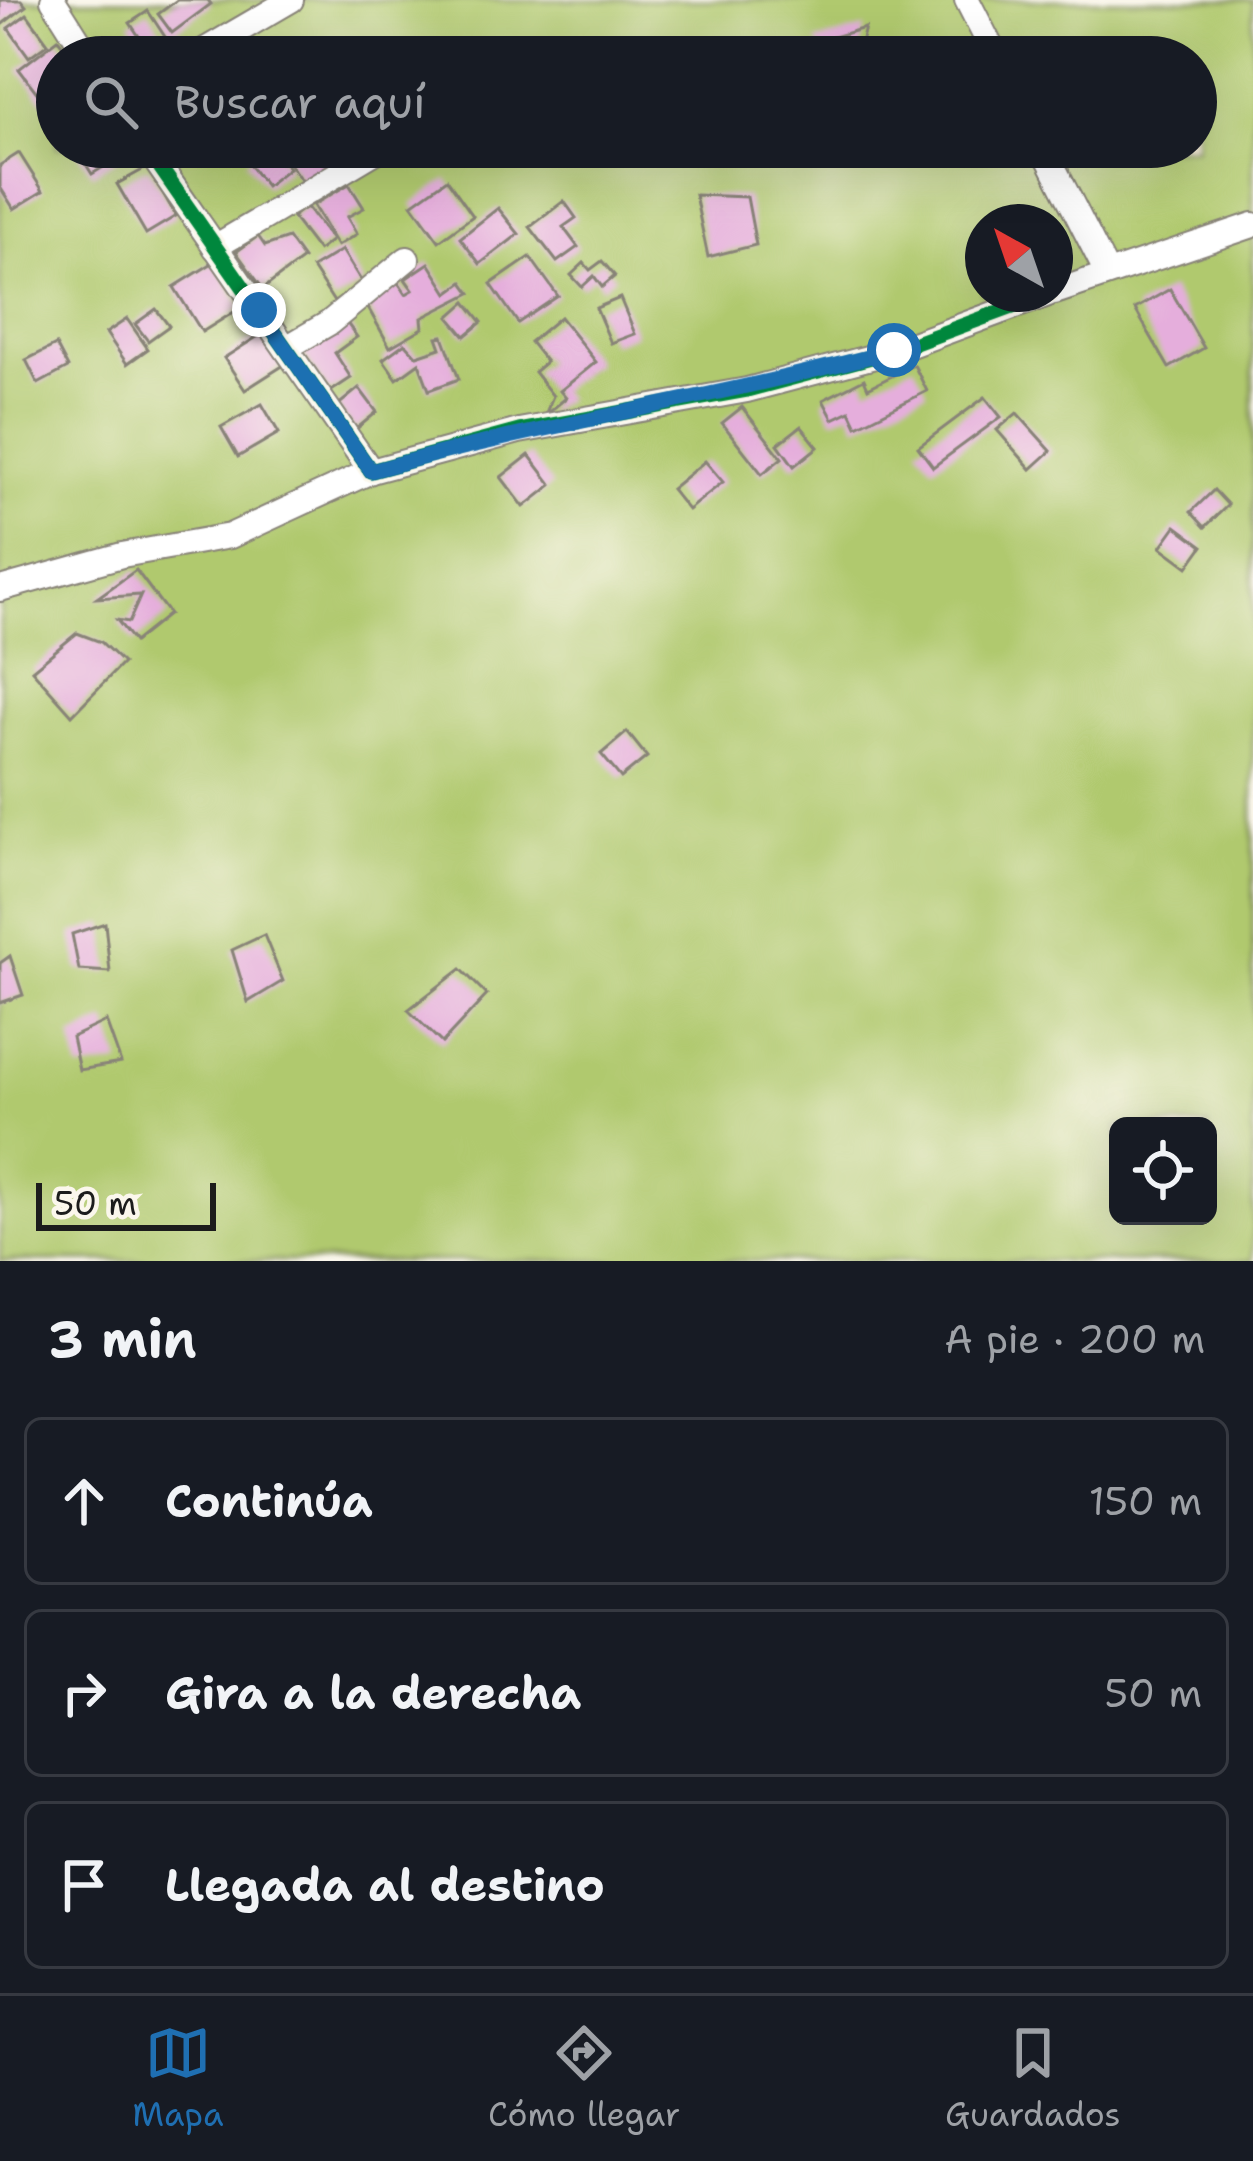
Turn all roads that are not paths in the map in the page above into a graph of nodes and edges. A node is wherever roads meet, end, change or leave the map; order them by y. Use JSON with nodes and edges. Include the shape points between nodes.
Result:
{"nodes":[{"id":1,"x":53,"y":0,"type":"edge"},
{"id":2,"x":291,"y":0,"type":"edge"},
{"id":3,"x":967,"y":0,"type":"edge"},
{"id":4,"x":76,"y":36,"type":"edge"},
{"id":5,"x":230,"y":36,"type":"edge"},
{"id":6,"x":985,"y":36,"type":"edge"},
{"id":7,"x":160,"y":168,"type":"edge"},
{"id":8,"x":347,"y":168,"type":"edge"},
{"id":9,"x":1053,"y":168,"type":"edge"},
{"id":10,"x":1253,"y":224,"type":"edge"},
{"id":11,"x":215,"y":247,"type":"junction"},
{"id":12,"x":407,"y":259,"type":"dead end"},
{"id":13,"x":1107,"y":273,"type":"junction"},
{"id":14,"x":1073,"y":285,"type":"edge"},
{"id":15,"x":999,"y":312,"type":"edge"},
{"id":16,"x":286,"y":348,"type":"junction"},
{"id":17,"x":371,"y":471,"type":"junction"},
{"id":18,"x":0,"y":589,"type":"edge"}],
"edges":[{"from":1,"to":4,"type":"street"},
{"from":2,"to":5,"type":"street"},
{"from":3,"to":6,"type":"street"},
{"from":7,"to":11,"type":"street"},
{"from":8,"to":11,"type":"street"},
{"from":9,"to":13,"type":"street"},
{"from":10,"to":13,"type":"street"},
{"from":11,"to":16,"type":"street"},
{"from":12,"to":16,"type":"street"},
{"from":13,"to":14,"type":"street"},
{"from":15,"to":17,"type":"street","via":[[747,390],[519,431]]},
{"from":16,"to":17,"type":"street"},
{"from":17,"to":18,"type":"street","via":[[230,536]]}]}
